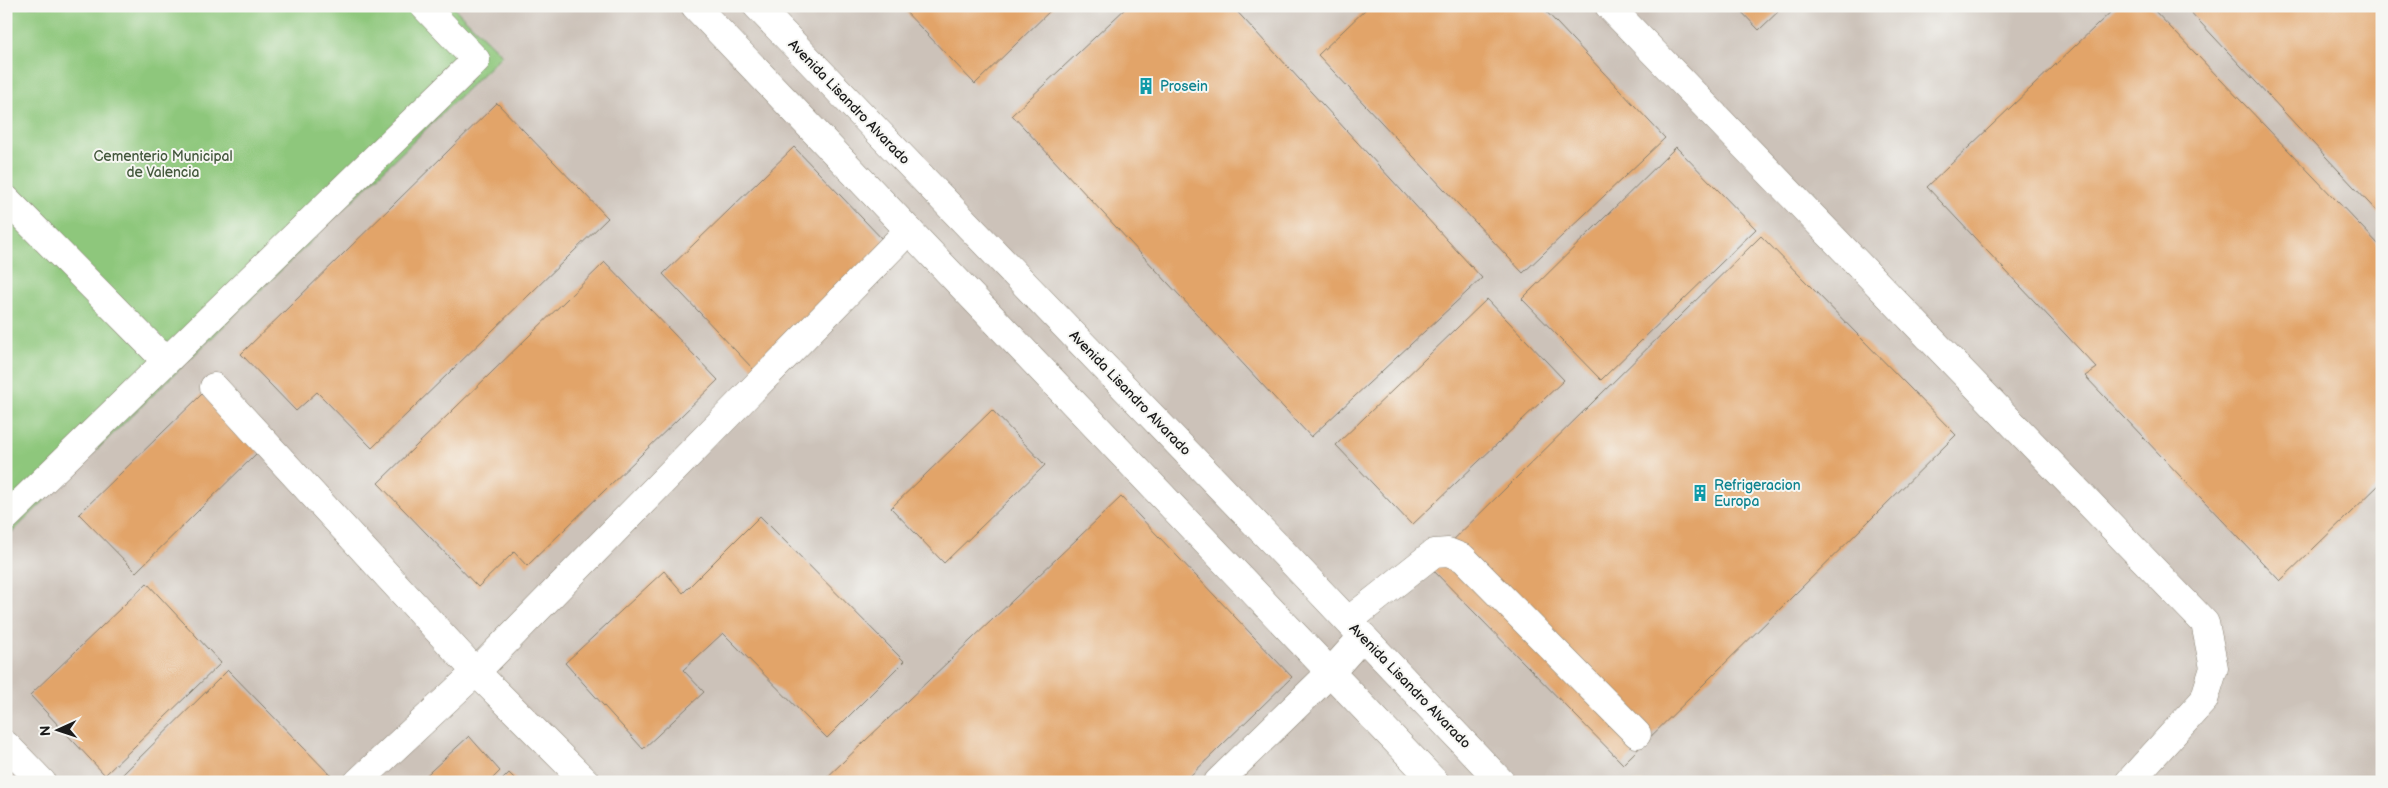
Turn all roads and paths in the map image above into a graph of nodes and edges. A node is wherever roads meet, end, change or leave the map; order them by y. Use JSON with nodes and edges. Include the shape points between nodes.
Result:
{"nodes":[{"id":1,"x":424,"y":6,"type":"edge"},
{"id":2,"x":695,"y":6,"type":"edge"},
{"id":3,"x":757,"y":6,"type":"edge"},
{"id":4,"x":1609,"y":6,"type":"edge"},
{"id":5,"x":6,"y":199,"type":"edge"},
{"id":6,"x":908,"y":231,"type":"junction"},
{"id":7,"x":166,"y":361,"type":"junction"},
{"id":8,"x":214,"y":387,"type":"dead end"},
{"id":9,"x":6,"y":517,"type":"edge"},
{"id":10,"x":1355,"y":628,"type":"junction"},
{"id":11,"x":476,"y":672,"type":"junction"},
{"id":12,"x":1330,"y":673,"type":"junction"},
{"id":13,"x":1637,"y":734,"type":"dead end"},
{"id":14,"x":6,"y":745,"type":"edge"},
{"id":15,"x":42,"y":782,"type":"edge"},
{"id":16,"x":358,"y":782,"type":"edge"},
{"id":17,"x":586,"y":782,"type":"edge"},
{"id":18,"x":1218,"y":782,"type":"edge"},
{"id":19,"x":1435,"y":782,"type":"edge"},
{"id":20,"x":1501,"y":782,"type":"edge"},
{"id":21,"x":2129,"y":782,"type":"edge"}],
"edges":[{"from":1,"to":7,"type":"street","via":[[476,60]]},
{"from":2,"to":6,"type":"street"},
{"from":3,"to":10,"type":"street","name":"Avenida Lisandro Alvarado"},
{"from":4,"to":21,"type":"street","via":[[2205,623],[2214,668],[2204,700]]},
{"from":5,"to":7,"type":"street"},
{"from":6,"to":11,"type":"street"},
{"from":6,"to":12,"type":"street"},
{"from":7,"to":9,"type":"street"},
{"from":8,"to":11,"type":"street"},
{"from":10,"to":12,"type":"street"},
{"from":10,"to":13,"type":"street","via":[[1434,553],[1448,552],[1463,558]]},
{"from":10,"to":20,"type":"street","name":"Avenida Lisandro Alvarado"},
{"from":11,"to":16,"type":"street"},
{"from":11,"to":17,"type":"street"},
{"from":12,"to":18,"type":"street"},
{"from":12,"to":19,"type":"street"},
{"from":14,"to":15,"type":"street"}]}
